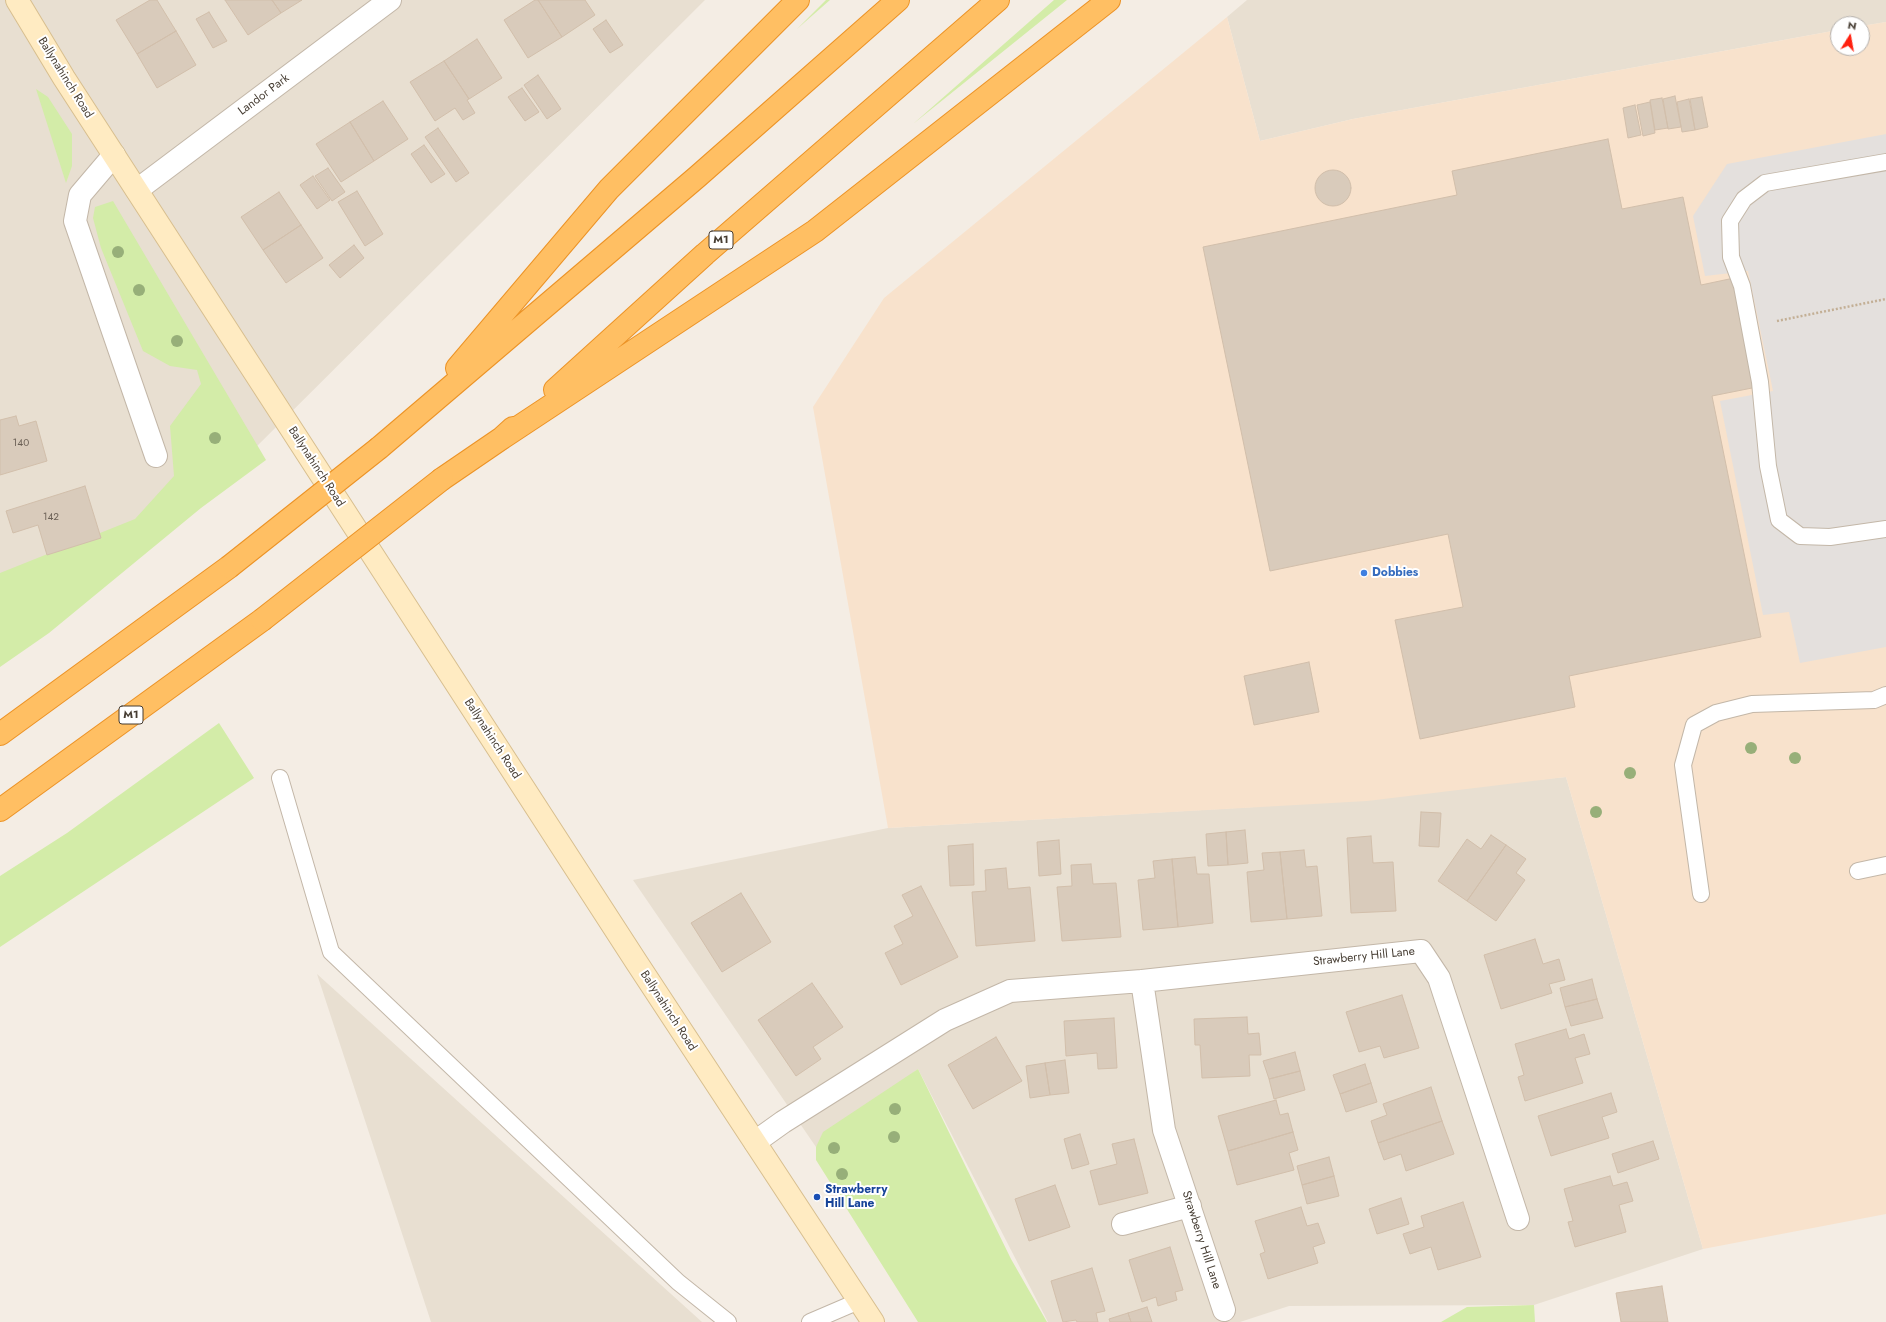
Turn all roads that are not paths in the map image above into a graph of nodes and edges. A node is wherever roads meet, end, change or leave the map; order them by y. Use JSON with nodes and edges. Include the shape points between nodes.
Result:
{"nodes":[{"id":1,"x":17,"y":0,"type":"edge"},
{"id":2,"x":390,"y":0,"type":"edge"},
{"id":3,"x":798,"y":0,"type":"edge"},
{"id":4,"x":898,"y":0,"type":"edge"},
{"id":5,"x":998,"y":0,"type":"edge"},
{"id":6,"x":1109,"y":0,"type":"edge"},
{"id":7,"x":114,"y":155,"type":"junction"},
{"id":8,"x":1886,"y":162,"type":"edge"},
{"id":9,"x":137,"y":190,"type":"junction"},
{"id":10,"x":413,"y":420,"type":"junction"},
{"id":11,"x":502,"y":438,"type":"junction"},
{"id":12,"x":156,"y":456,"type":"dead end"},
{"id":13,"x":1886,"y":529,"type":"edge"},
{"id":14,"x":1886,"y":695,"type":"edge"},
{"id":15,"x":0,"y":734,"type":"edge"},
{"id":16,"x":280,"y":778,"type":"dead end"},
{"id":17,"x":0,"y":810,"type":"edge"},
{"id":18,"x":1886,"y":865,"type":"edge"},
{"id":19,"x":1858,"y":871,"type":"dead end"},
{"id":20,"x":1701,"y":894,"type":"dead end"},
{"id":21,"x":1142,"y":982,"type":"junction"},
{"id":22,"x":755,"y":1142,"type":"junction"},
{"id":23,"x":1190,"y":1206,"type":"junction"},
{"id":24,"x":1518,"y":1219,"type":"dead end"},
{"id":25,"x":1123,"y":1224,"type":"dead end"},
{"id":26,"x":859,"y":1301,"type":"junction"},
{"id":27,"x":1224,"y":1310,"type":"dead end"},
{"id":28,"x":728,"y":1322,"type":"edge"},
{"id":29,"x":810,"y":1322,"type":"edge"},
{"id":30,"x":872,"y":1322,"type":"edge"}],
"edges":[{"from":1,"to":7,"type":"street","name":"Ballynahinch Road"},
{"from":2,"to":9,"type":"street","name":"Landor Park"},
{"from":3,"to":10,"type":"highway","via":[[609,189]]},
{"from":4,"to":10,"type":"highway","via":[[691,182]]},
{"from":5,"to":11,"type":"highway","number":"M1","via":[[705,254]]},
{"from":6,"to":11,"type":"highway","via":[[815,231]]},
{"from":7,"to":9,"type":"street","name":"Ballynahinch Road"},
{"from":7,"to":12,"type":"street","via":[[80,195],[75,222]]},
{"from":8,"to":13,"type":"lane","via":[[1765,183],[1744,200],[1730,221],[1731,257],[1742,286],[1750,326],[1760,382],[1768,466],[1779,520],[1800,536],[1830,537]]},
{"from":9,"to":22,"type":"street","name":"Ballynahinch Road"},
{"from":10,"to":15,"type":"highway","bridge":true,"via":[[229,567]]},
{"from":11,"to":17,"type":"highway","number":"M1","bridge":true,"via":[[442,479],[262,620]]},
{"from":14,"to":20,"type":"lane","via":[[1874,700],[1752,704],[1716,712],[1694,725],[1683,765]]},
{"from":16,"to":28,"type":"lane","via":[[330,952],[678,1282]]},
{"from":18,"to":19,"type":"lane"},
{"from":21,"to":22,"type":"street","name":"Strawberry Hill Lane","via":[[1010,991],[945,1020]]},
{"from":21,"to":23,"type":"street","name":"Strawberry Hill Lane","via":[[1164,1130]]},
{"from":21,"to":24,"type":"street","name":"Strawberry Hill Lane","via":[[1421,951],[1439,978]]},
{"from":22,"to":26,"type":"street","name":"Ballynahinch Road"},
{"from":23,"to":25,"type":"street"},
{"from":23,"to":27,"type":"street","name":"Strawberry Hill Lane"},
{"from":26,"to":29,"type":"lane"},
{"from":26,"to":30,"type":"street","name":"Ballynahinch Road"}]}
